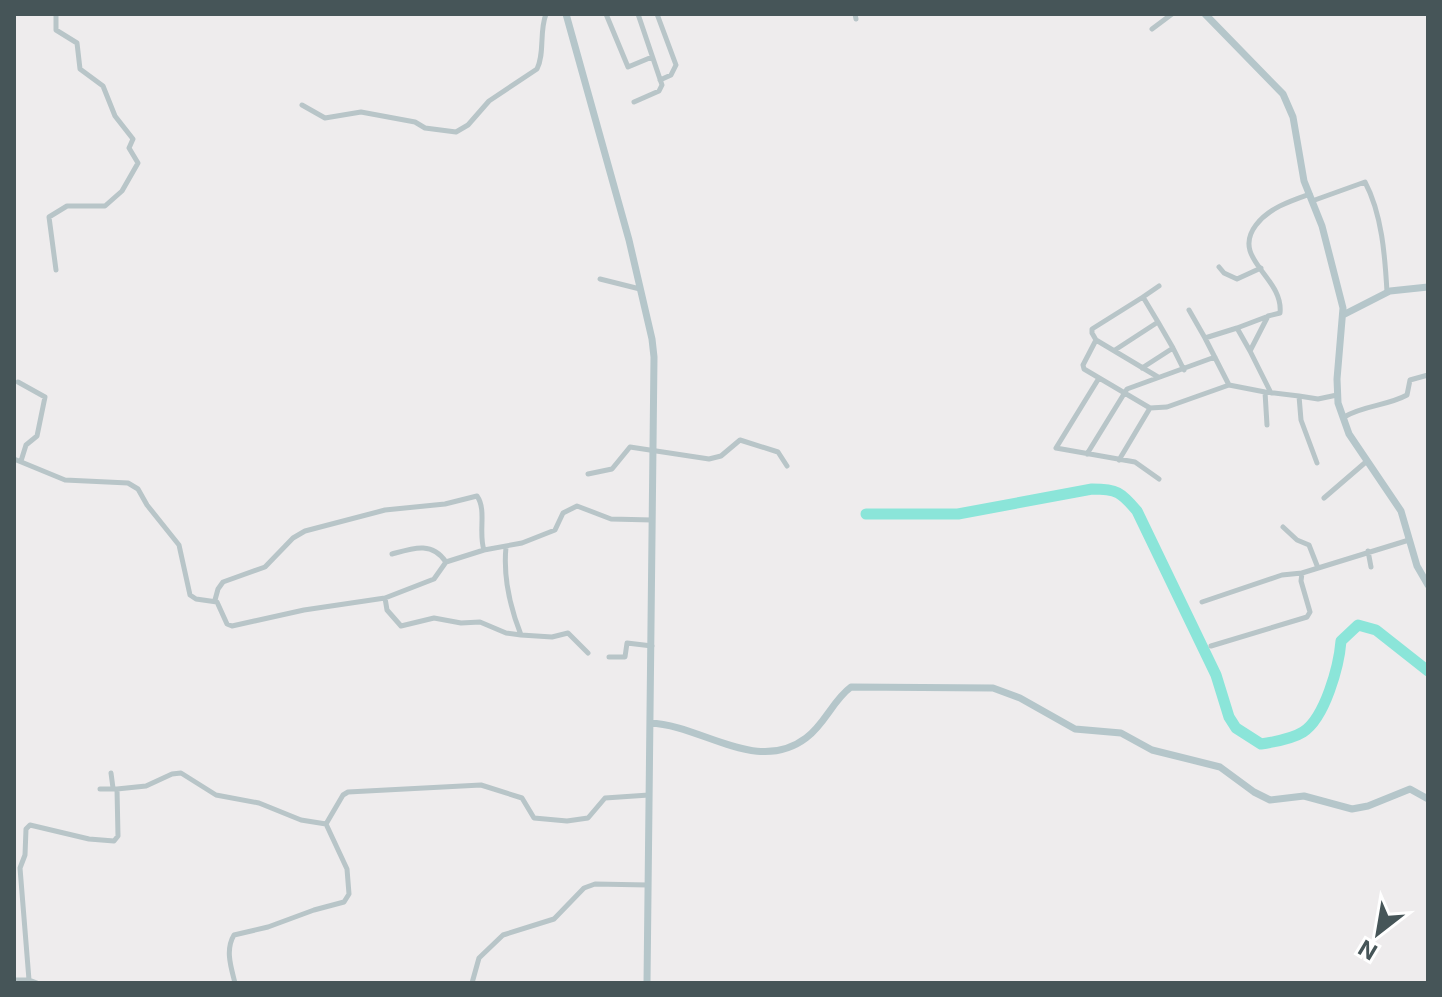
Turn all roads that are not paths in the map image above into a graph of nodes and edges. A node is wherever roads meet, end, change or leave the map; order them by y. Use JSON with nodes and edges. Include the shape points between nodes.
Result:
{"nodes":[{"id":1,"x":56,"y":14,"type":"edge"},
{"id":2,"x":546,"y":14,"type":"edge"},
{"id":3,"x":566,"y":14,"type":"edge"},
{"id":4,"x":606,"y":14,"type":"edge"},
{"id":5,"x":638,"y":14,"type":"edge"},
{"id":6,"x":657,"y":14,"type":"edge"},
{"id":7,"x":1172,"y":14,"type":"edge"},
{"id":8,"x":1205,"y":14,"type":"edge"},
{"id":9,"x":1152,"y":29,"type":"dead end"},
{"id":10,"x":652,"y":57,"type":"junction"},
{"id":11,"x":662,"y":79,"type":"junction"},
{"id":12,"x":634,"y":102,"type":"dead end"},
{"id":13,"x":302,"y":105,"type":"dead end"},
{"id":14,"x":1311,"y":198,"type":"junction"},
{"id":15,"x":1219,"y":267,"type":"dead end"},
{"id":16,"x":1261,"y":268,"type":"junction"},
{"id":17,"x":56,"y":270,"type":"dead end"},
{"id":18,"x":600,"y":279,"type":"dead end"},
{"id":19,"x":1159,"y":286,"type":"dead end"},
{"id":20,"x":1428,"y":287,"type":"edge"},
{"id":21,"x":640,"y":289,"type":"junction"},
{"id":22,"x":1387,"y":292,"type":"junction"},
{"id":23,"x":1143,"y":297,"type":"junction"},
{"id":24,"x":1189,"y":310,"type":"dead end"},
{"id":25,"x":1343,"y":315,"type":"junction"},
{"id":26,"x":1268,"y":316,"type":"junction"},
{"id":27,"x":1158,"y":322,"type":"junction"},
{"id":28,"x":1237,"y":328,"type":"junction"},
{"id":29,"x":1205,"y":338,"type":"junction"},
{"id":30,"x":1096,"y":340,"type":"junction"},
{"id":31,"x":1173,"y":348,"type":"junction"},
{"id":32,"x":1115,"y":350,"type":"junction"},
{"id":33,"x":1250,"y":351,"type":"junction"},
{"id":34,"x":1215,"y":357,"type":"junction"},
{"id":35,"x":1142,"y":368,"type":"junction"},
{"id":36,"x":1184,"y":370,"type":"junction"},
{"id":37,"x":1428,"y":375,"type":"edge"},
{"id":38,"x":1158,"y":377,"type":"junction"},
{"id":39,"x":1099,"y":378,"type":"junction"},
{"id":40,"x":18,"y":382,"type":"dead end"},
{"id":41,"x":1229,"y":385,"type":"junction"},
{"id":42,"x":1124,"y":392,"type":"junction"},
{"id":43,"x":1268,"y":392,"type":"junction"},
{"id":44,"x":1337,"y":395,"type":"junction"},
{"id":45,"x":1299,"y":396,"type":"junction"},
{"id":46,"x":1150,"y":408,"type":"junction"},
{"id":47,"x":1343,"y":418,"type":"junction"},
{"id":48,"x":1267,"y":425,"type":"dead end"},
{"id":49,"x":653,"y":452,"type":"junction"},
{"id":50,"x":1087,"y":454,"type":"junction"},
{"id":51,"x":18,"y":460,"type":"edge"},
{"id":52,"x":1119,"y":460,"type":"junction"},
{"id":53,"x":1367,"y":461,"type":"junction"},
{"id":54,"x":1317,"y":463,"type":"dead end"},
{"id":55,"x":787,"y":466,"type":"dead end"},
{"id":56,"x":588,"y":474,"type":"dead end"},
{"id":57,"x":1159,"y":479,"type":"dead end"},
{"id":58,"x":1324,"y":498,"type":"dead end"},
{"id":59,"x":652,"y":520,"type":"junction"},
{"id":60,"x":1283,"y":527,"type":"dead end"},
{"id":61,"x":1410,"y":540,"type":"junction"},
{"id":62,"x":506,"y":547,"type":"junction"},
{"id":63,"x":484,"y":550,"type":"junction"},
{"id":64,"x":1368,"y":551,"type":"junction"},
{"id":65,"x":392,"y":554,"type":"dead end"},
{"id":66,"x":446,"y":562,"type":"junction"},
{"id":67,"x":1371,"y":567,"type":"dead end"},
{"id":68,"x":1318,"y":568,"type":"junction"},
{"id":69,"x":1302,"y":573,"type":"junction"},
{"id":70,"x":1428,"y":585,"type":"edge"},
{"id":71,"x":385,"y":598,"type":"junction"},
{"id":72,"x":215,"y":600,"type":"junction"},
{"id":73,"x":1202,"y":602,"type":"dead end"},
{"id":74,"x":521,"y":635,"type":"junction"},
{"id":75,"x":653,"y":646,"type":"junction"},
{"id":76,"x":1211,"y":646,"type":"dead end"},
{"id":77,"x":588,"y":653,"type":"dead end"},
{"id":78,"x":609,"y":657,"type":"dead end"},
{"id":79,"x":650,"y":723,"type":"junction"},
{"id":80,"x":111,"y":773,"type":"dead end"},
{"id":81,"x":115,"y":788,"type":"junction"},
{"id":82,"x":100,"y":789,"type":"dead end"},
{"id":83,"x":650,"y":795,"type":"junction"},
{"id":84,"x":1428,"y":799,"type":"edge"},
{"id":85,"x":326,"y":824,"type":"junction"},
{"id":86,"x":648,"y":885,"type":"junction"},
{"id":87,"x":14,"y":980,"type":"edge"},
{"id":88,"x":29,"y":980,"type":"junction"},
{"id":89,"x":37,"y":983,"type":"edge"},
{"id":90,"x":235,"y":983,"type":"edge"},
{"id":91,"x":472,"y":983,"type":"edge"},
{"id":92,"x":647,"y":983,"type":"edge"}],
"edges":[{"from":1,"to":17,"type":"street","via":[[56,30],[78,45],[80,69],[104,87],[115,116],[133,140],[129,148],[138,163],[122,191],[105,206],[67,206],[49,217]]},
{"from":2,"to":13,"type":"street","via":[[537,69],[489,101],[456,132],[361,112],[325,118]]},
{"from":3,"to":21,"type":"street"},
{"from":4,"to":10,"type":"street","via":[[627,67]]},
{"from":5,"to":10,"type":"street"},
{"from":6,"to":11,"type":"street","via":[[676,65]]},
{"from":7,"to":9,"type":"street"},
{"from":8,"to":14,"type":"street","via":[[1283,94]]},
{"from":10,"to":11,"type":"street"},
{"from":11,"to":12,"type":"street","via":[[659,91]]},
{"from":14,"to":16,"type":"street","via":[[1285,203],[1262,217],[1252,231],[1248,250]]},
{"from":14,"to":22,"type":"street","via":[[1365,182],[1375,205]]},
{"from":14,"to":25,"type":"street"},
{"from":15,"to":16,"type":"street","via":[[1237,279]]},
{"from":16,"to":26,"type":"street","via":[[1279,298],[1280,313]]},
{"from":18,"to":21,"type":"street"},
{"from":19,"to":23,"type":"street"},
{"from":20,"to":22,"type":"street"},
{"from":21,"to":49,"type":"street","via":[[654,357]]},
{"from":22,"to":25,"type":"street"},
{"from":23,"to":27,"type":"street"},
{"from":23,"to":30,"type":"street","via":[[1092,329]]},
{"from":24,"to":29,"type":"street"},
{"from":25,"to":44,"type":"street"},
{"from":26,"to":28,"type":"street"},
{"from":26,"to":33,"type":"street"},
{"from":27,"to":31,"type":"street"},
{"from":27,"to":32,"type":"street"},
{"from":28,"to":29,"type":"street"},
{"from":28,"to":33,"type":"street"},
{"from":29,"to":34,"type":"street"},
{"from":30,"to":32,"type":"street"},
{"from":30,"to":39,"type":"street","via":[[1083,367]]},
{"from":31,"to":35,"type":"street"},
{"from":31,"to":36,"type":"street"},
{"from":32,"to":35,"type":"street"},
{"from":33,"to":43,"type":"street"},
{"from":34,"to":36,"type":"street"},
{"from":34,"to":41,"type":"street"},
{"from":35,"to":38,"type":"street"},
{"from":36,"to":38,"type":"street"},
{"from":37,"to":47,"type":"street","via":[[1410,380],[1407,395]]},
{"from":38,"to":42,"type":"street"},
{"from":39,"to":42,"type":"street"},
{"from":39,"to":50,"type":"street","via":[[1056,448]]},
{"from":40,"to":51,"type":"street","via":[[45,397],[37,436]]},
{"from":41,"to":43,"type":"street"},
{"from":41,"to":46,"type":"street"},
{"from":42,"to":46,"type":"street"},
{"from":42,"to":50,"type":"street"},
{"from":43,"to":45,"type":"street"},
{"from":43,"to":48,"type":"street"},
{"from":44,"to":45,"type":"street"},
{"from":44,"to":47,"type":"street"},
{"from":45,"to":54,"type":"street","via":[[1301,420]]},
{"from":46,"to":52,"type":"street"},
{"from":47,"to":53,"type":"street"},
{"from":49,"to":55,"type":"street","via":[[709,459],[740,440],[778,452]]},
{"from":49,"to":56,"type":"street","via":[[630,447],[612,469]]},
{"from":49,"to":59,"type":"street"},
{"from":50,"to":52,"type":"street"},
{"from":51,"to":72,"type":"street","via":[[65,480],[134,485],[179,545],[190,595]]},
{"from":52,"to":57,"type":"street","via":[[1135,462]]},
{"from":53,"to":58,"type":"street"},
{"from":53,"to":61,"type":"street","via":[[1401,511]]},
{"from":59,"to":62,"type":"street","via":[[611,519],[577,506],[563,513],[555,530]]},
{"from":59,"to":75,"type":"street"},
{"from":60,"to":68,"type":"street","via":[[1309,545]]},
{"from":61,"to":64,"type":"street"},
{"from":61,"to":70,"type":"street"},
{"from":62,"to":63,"type":"street"},
{"from":62,"to":74,"type":"street","via":[[507,592]]},
{"from":63,"to":66,"type":"street"},
{"from":63,"to":72,"type":"street","via":[[477,496],[385,510],[305,531],[265,567],[223,582]]},
{"from":64,"to":67,"type":"street"},
{"from":64,"to":68,"type":"street"},
{"from":65,"to":66,"type":"street","via":[[428,548]]},
{"from":66,"to":71,"type":"street","via":[[434,579]]},
{"from":68,"to":69,"type":"street"},
{"from":69,"to":73,"type":"street"},
{"from":69,"to":76,"type":"street","via":[[1307,617]]},
{"from":71,"to":72,"type":"street","via":[[232,626]]},
{"from":71,"to":74,"type":"street","via":[[387,610],[401,626],[434,618],[480,622]]},
{"from":74,"to":77,"type":"street","via":[[568,633]]},
{"from":75,"to":78,"type":"street","via":[[627,643],[625,657]]},
{"from":75,"to":79,"type":"street"},
{"from":79,"to":83,"type":"street"},
{"from":79,"to":84,"type":"street","via":[[770,752],[809,736],[851,687],[986,686],[1075,729],[1121,733],[1152,750],[1220,767],[1270,800],[1299,795],[1352,809],[1410,789]]},
{"from":80,"to":81,"type":"street"},
{"from":81,"to":82,"type":"street"},
{"from":81,"to":85,"type":"street","via":[[146,786],[181,773],[216,795]]},
{"from":81,"to":88,"type":"street","via":[[115,841],[30,825],[26,829],[20,868]]},
{"from":83,"to":85,"type":"street","via":[[605,798],[588,818],[567,821],[534,818],[522,798],[481,785],[348,792]]},
{"from":83,"to":86,"type":"street"},
{"from":85,"to":90,"type":"street","via":[[347,869],[348,899],[234,935],[229,954]]},
{"from":86,"to":91,"type":"street","via":[[584,888],[554,919],[503,935],[477,961]]},
{"from":86,"to":92,"type":"street"},
{"from":87,"to":88,"type":"street"},
{"from":88,"to":89,"type":"street"}]}
